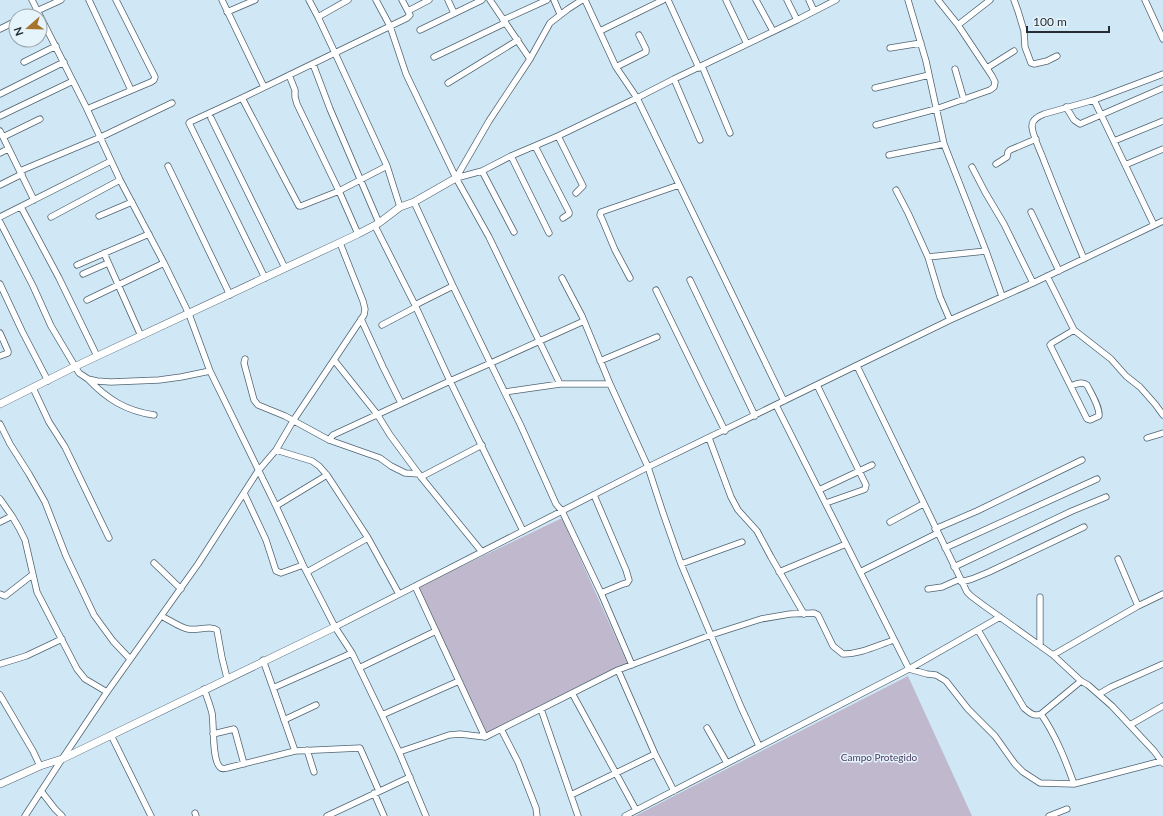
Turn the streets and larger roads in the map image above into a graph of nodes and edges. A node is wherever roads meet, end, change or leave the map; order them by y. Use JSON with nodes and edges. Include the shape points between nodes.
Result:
{"nodes":[{"id":1,"x":61,"y":0,"type":"edge"},
{"id":2,"x":89,"y":0,"type":"edge"},
{"id":3,"x":116,"y":0,"type":"edge"},
{"id":4,"x":222,"y":0,"type":"edge"},
{"id":5,"x":309,"y":0,"type":"edge"},
{"id":6,"x":348,"y":0,"type":"edge"},
{"id":7,"x":376,"y":0,"type":"edge"},
{"id":8,"x":402,"y":0,"type":"edge"},
{"id":9,"x":429,"y":0,"type":"edge"},
{"id":10,"x":448,"y":0,"type":"edge"},
{"id":11,"x":480,"y":0,"type":"edge"},
{"id":12,"x":490,"y":0,"type":"edge"},
{"id":13,"x":547,"y":0,"type":"edge"},
{"id":14,"x":554,"y":0,"type":"edge"},
{"id":15,"x":663,"y":0,"type":"edge"},
{"id":16,"x":668,"y":0,"type":"edge"},
{"id":17,"x":726,"y":0,"type":"edge"},
{"id":18,"x":756,"y":0,"type":"edge"},
{"id":19,"x":787,"y":0,"type":"edge"},
{"id":20,"x":809,"y":0,"type":"edge"},
{"id":21,"x":836,"y":0,"type":"edge"},
{"id":22,"x":908,"y":0,"type":"edge"},
{"id":23,"x":938,"y":0,"type":"edge"},
{"id":24,"x":990,"y":0,"type":"edge"},
{"id":25,"x":1014,"y":0,"type":"edge"},
{"id":26,"x":1145,"y":0,"type":"edge"},
{"id":27,"x":253,"y":1,"type":"edge"},
{"id":28,"x":586,"y":1,"type":"edge"},
{"id":29,"x":828,"y":2,"type":"edge"},
{"id":30,"x":42,"y":8,"type":"edge"},
{"id":31,"x":408,"y":11,"type":"junction"},
{"id":32,"x":814,"y":11,"type":"junction"},
{"id":33,"x":227,"y":12,"type":"junction"},
{"id":34,"x":454,"y":13,"type":"junction"},
{"id":35,"x":560,"y":14,"type":"junction"},
{"id":36,"x":318,"y":17,"type":"junction"},
{"id":37,"x":797,"y":20,"type":"junction"},
{"id":38,"x":504,"y":22,"type":"junction"},
{"id":39,"x":958,"y":25,"type":"junction"},
{"id":40,"x":390,"y":26,"type":"junction"},
{"id":41,"x":1160,"y":26,"type":"edge"},
{"id":42,"x":420,"y":30,"type":"dead end"},
{"id":43,"x":48,"y":31,"type":"edge"},
{"id":44,"x":600,"y":31,"type":"junction"},
{"id":45,"x":773,"y":31,"type":"junction"},
{"id":46,"x":639,"y":35,"type":"dead end"},
{"id":47,"x":1163,"y":39,"type":"edge"},
{"id":48,"x":518,"y":40,"type":"junction"},
{"id":49,"x":921,"y":43,"type":"junction"},
{"id":50,"x":747,"y":44,"type":"junction"},
{"id":51,"x":56,"y":46,"type":"junction"},
{"id":52,"x":890,"y":48,"type":"dead end"},
{"id":53,"x":1014,"y":51,"type":"dead end"},
{"id":54,"x":336,"y":53,"type":"junction"},
{"id":55,"x":1057,"y":56,"type":"dead end"},
{"id":56,"x":434,"y":57,"type":"dead end"},
{"id":57,"x":530,"y":59,"type":"junction"},
{"id":58,"x":24,"y":62,"type":"dead end"},
{"id":59,"x":64,"y":62,"type":"junction"},
{"id":60,"x":313,"y":64,"type":"junction"},
{"id":61,"x":616,"y":67,"type":"junction"},
{"id":62,"x":700,"y":67,"type":"junction"},
{"id":63,"x":987,"y":68,"type":"junction"},
{"id":64,"x":955,"y":69,"type":"dead end"},
{"id":65,"x":1163,"y":74,"type":"edge"},
{"id":66,"x":289,"y":75,"type":"junction"},
{"id":67,"x":928,"y":75,"type":"junction"},
{"id":68,"x":674,"y":79,"type":"junction"},
{"id":69,"x":74,"y":81,"type":"junction"},
{"id":70,"x":448,"y":83,"type":"dead end"},
{"id":71,"x":264,"y":87,"type":"junction"},
{"id":72,"x":875,"y":88,"type":"dead end"},
{"id":73,"x":1163,"y":88,"type":"edge"},
{"id":74,"x":131,"y":90,"type":"junction"},
{"id":75,"x":0,"y":94,"type":"edge"},
{"id":76,"x":242,"y":98,"type":"junction"},
{"id":77,"x":638,"y":98,"type":"junction"},
{"id":78,"x":964,"y":100,"type":"junction"},
{"id":79,"x":1094,"y":100,"type":"junction"},
{"id":80,"x":172,"y":103,"type":"dead end"},
{"id":81,"x":1066,"y":107,"type":"junction"},
{"id":82,"x":87,"y":109,"type":"junction"},
{"id":83,"x":936,"y":109,"type":"junction"},
{"id":84,"x":1101,"y":114,"type":"junction"},
{"id":85,"x":0,"y":116,"type":"edge"},
{"id":86,"x":211,"y":118,"type":"dead end"},
{"id":87,"x":40,"y":119,"type":"dead end"},
{"id":88,"x":1163,"y":121,"type":"edge"},
{"id":89,"x":876,"y":125,"type":"dead end"},
{"id":90,"x":0,"y":131,"type":"edge"},
{"id":91,"x":730,"y":133,"type":"dead end"},
{"id":92,"x":558,"y":136,"type":"junction"},
{"id":93,"x":3,"y":137,"type":"junction"},
{"id":94,"x":101,"y":137,"type":"junction"},
{"id":95,"x":1036,"y":139,"type":"junction"},
{"id":96,"x":700,"y":140,"type":"dead end"},
{"id":97,"x":1114,"y":141,"type":"junction"},
{"id":98,"x":944,"y":144,"type":"junction"},
{"id":99,"x":535,"y":146,"type":"junction"},
{"id":100,"x":8,"y":149,"type":"junction"},
{"id":101,"x":1163,"y":149,"type":"edge"},
{"id":102,"x":0,"y":153,"type":"edge"},
{"id":103,"x":889,"y":155,"type":"dead end"},
{"id":104,"x":511,"y":156,"type":"junction"},
{"id":105,"x":112,"y":160,"type":"junction"},
{"id":106,"x":996,"y":164,"type":"dead end"},
{"id":107,"x":1125,"y":165,"type":"junction"},
{"id":108,"x":168,"y":166,"type":"dead end"},
{"id":109,"x":387,"y":166,"type":"junction"},
{"id":110,"x":972,"y":167,"type":"dead end"},
{"id":111,"x":482,"y":171,"type":"junction"},
{"id":112,"x":21,"y":173,"type":"junction"},
{"id":113,"x":456,"y":178,"type":"junction"},
{"id":114,"x":120,"y":180,"type":"junction"},
{"id":115,"x":361,"y":180,"type":"junction"},
{"id":116,"x":0,"y":185,"type":"edge"},
{"id":117,"x":679,"y":185,"type":"junction"},
{"id":118,"x":896,"y":190,"type":"dead end"},
{"id":119,"x":339,"y":191,"type":"junction"},
{"id":120,"x":576,"y":192,"type":"dead end"},
{"id":121,"x":34,"y":200,"type":"junction"},
{"id":122,"x":132,"y":202,"type":"junction"},
{"id":123,"x":414,"y":202,"type":"junction"},
{"id":124,"x":21,"y":207,"type":"junction"},
{"id":125,"x":400,"y":207,"type":"junction"},
{"id":126,"x":1030,"y":212,"type":"dead end"},
{"id":127,"x":99,"y":216,"type":"dead end"},
{"id":128,"x":0,"y":217,"type":"edge"},
{"id":129,"x":52,"y":217,"type":"dead end"},
{"id":130,"x":563,"y":218,"type":"dead end"},
{"id":131,"x":1163,"y":221,"type":"edge"},
{"id":132,"x":0,"y":222,"type":"edge"},
{"id":133,"x":377,"y":225,"type":"junction"},
{"id":134,"x":1154,"y":225,"type":"junction"},
{"id":135,"x":514,"y":232,"type":"dead end"},
{"id":136,"x":549,"y":233,"type":"dead end"},
{"id":137,"x":149,"y":234,"type":"junction"},
{"id":138,"x":358,"y":234,"type":"junction"},
{"id":139,"x":340,"y":243,"type":"junction"},
{"id":140,"x":986,"y":251,"type":"junction"},
{"id":141,"x":104,"y":253,"type":"junction"},
{"id":142,"x":928,"y":257,"type":"junction"},
{"id":143,"x":1084,"y":259,"type":"junction"},
{"id":144,"x":108,"y":262,"type":"junction"},
{"id":145,"x":164,"y":263,"type":"junction"},
{"id":146,"x":77,"y":265,"type":"dead end"},
{"id":147,"x":284,"y":268,"type":"junction"},
{"id":148,"x":1059,"y":271,"type":"junction"},
{"id":149,"x":83,"y":274,"type":"dead end"},
{"id":150,"x":1047,"y":276,"type":"junction"},
{"id":151,"x":265,"y":278,"type":"junction"},
{"id":152,"x":562,"y":278,"type":"dead end"},
{"id":153,"x":630,"y":278,"type":"dead end"},
{"id":154,"x":690,"y":280,"type":"dead end"},
{"id":155,"x":1034,"y":283,"type":"junction"},
{"id":156,"x":0,"y":284,"type":"edge"},
{"id":157,"x":118,"y":285,"type":"junction"},
{"id":158,"x":453,"y":286,"type":"junction"},
{"id":159,"x":656,"y":290,"type":"dead end"},
{"id":160,"x":230,"y":294,"type":"junction"},
{"id":161,"x":1002,"y":296,"type":"junction"},
{"id":162,"x":87,"y":300,"type":"dead end"},
{"id":163,"x":415,"y":306,"type":"junction"},
{"id":164,"x":189,"y":314,"type":"junction"},
{"id":165,"x":361,"y":319,"type":"junction"},
{"id":166,"x":950,"y":320,"type":"junction"},
{"id":167,"x":584,"y":321,"type":"junction"},
{"id":168,"x":382,"y":325,"type":"dead end"},
{"id":169,"x":1074,"y":330,"type":"junction"},
{"id":170,"x":0,"y":333,"type":"edge"},
{"id":171,"x":141,"y":336,"type":"junction"},
{"id":172,"x":656,"y":337,"type":"dead end"},
{"id":173,"x":539,"y":342,"type":"junction"},
{"id":174,"x":0,"y":356,"type":"edge"},
{"id":175,"x":97,"y":356,"type":"junction"},
{"id":176,"x":245,"y":359,"type":"dead end"},
{"id":177,"x":334,"y":360,"type":"junction"},
{"id":178,"x":600,"y":362,"type":"junction"},
{"id":179,"x":491,"y":363,"type":"junction"},
{"id":180,"x":857,"y":366,"type":"junction"},
{"id":181,"x":74,"y":367,"type":"junction"},
{"id":182,"x":210,"y":371,"type":"junction"},
{"id":183,"x":88,"y":379,"type":"junction"},
{"id":184,"x":48,"y":381,"type":"junction"},
{"id":185,"x":450,"y":381,"type":"junction"},
{"id":186,"x":560,"y":384,"type":"junction"},
{"id":187,"x":610,"y":384,"type":"junction"},
{"id":188,"x":817,"y":385,"type":"junction"},
{"id":189,"x":1071,"y":386,"type":"junction"},
{"id":190,"x":33,"y":388,"type":"junction"},
{"id":191,"x":505,"y":392,"type":"junction"},
{"id":192,"x":784,"y":401,"type":"junction"},
{"id":193,"x":401,"y":403,"type":"junction"},
{"id":194,"x":0,"y":404,"type":"edge"},
{"id":195,"x":776,"y":405,"type":"junction"},
{"id":196,"x":377,"y":414,"type":"junction"},
{"id":197,"x":154,"y":415,"type":"dead end"},
{"id":198,"x":1163,"y":415,"type":"edge"},
{"id":199,"x":755,"y":416,"type":"junction"},
{"id":200,"x":293,"y":421,"type":"junction"},
{"id":201,"x":0,"y":424,"type":"edge"},
{"id":202,"x":725,"y":431,"type":"junction"},
{"id":203,"x":1163,"y":433,"type":"edge"},
{"id":204,"x":709,"y":438,"type":"junction"},
{"id":205,"x":1147,"y":438,"type":"dead end"},
{"id":206,"x":329,"y":440,"type":"junction"},
{"id":207,"x":482,"y":445,"type":"junction"},
{"id":208,"x":276,"y":450,"type":"junction"},
{"id":209,"x":1082,"y":460,"type":"dead end"},
{"id":210,"x":872,"y":465,"type":"dead end"},
{"id":211,"x":648,"y":467,"type":"junction"},
{"id":212,"x":860,"y":470,"type":"junction"},
{"id":213,"x":258,"y":471,"type":"junction"},
{"id":214,"x":327,"y":475,"type":"junction"},
{"id":215,"x":420,"y":475,"type":"junction"},
{"id":216,"x":1097,"y":478,"type":"dead end"},
{"id":217,"x":819,"y":490,"type":"junction"},
{"id":218,"x":244,"y":493,"type":"junction"},
{"id":219,"x":594,"y":495,"type":"junction"},
{"id":220,"x":1106,"y":496,"type":"dead end"},
{"id":221,"x":0,"y":499,"type":"edge"},
{"id":222,"x":826,"y":503,"type":"junction"},
{"id":223,"x":924,"y":504,"type":"junction"},
{"id":224,"x":276,"y":506,"type":"junction"},
{"id":225,"x":562,"y":511,"type":"junction"},
{"id":226,"x":12,"y":516,"type":"junction"},
{"id":227,"x":0,"y":522,"type":"edge"},
{"id":228,"x":890,"y":522,"type":"dead end"},
{"id":229,"x":1084,"y":527,"type":"dead end"},
{"id":230,"x":524,"y":531,"type":"junction"},
{"id":231,"x":937,"y":531,"type":"junction"},
{"id":232,"x":109,"y":538,"type":"dead end"},
{"id":233,"x":368,"y":538,"type":"junction"},
{"id":234,"x":742,"y":542,"type":"dead end"},
{"id":235,"x":846,"y":544,"type":"junction"},
{"id":236,"x":945,"y":548,"type":"junction"},
{"id":237,"x":482,"y":552,"type":"junction"},
{"id":238,"x":1118,"y":559,"type":"dead end"},
{"id":239,"x":154,"y":563,"type":"dead end"},
{"id":240,"x":682,"y":564,"type":"junction"},
{"id":241,"x":303,"y":565,"type":"junction"},
{"id":242,"x":954,"y":567,"type":"junction"},
{"id":243,"x":307,"y":572,"type":"junction"},
{"id":244,"x":779,"y":572,"type":"junction"},
{"id":245,"x":860,"y":572,"type":"junction"},
{"id":246,"x":32,"y":575,"type":"junction"},
{"id":247,"x":960,"y":580,"type":"junction"},
{"id":248,"x":415,"y":586,"type":"junction"},
{"id":249,"x":181,"y":589,"type":"junction"},
{"id":250,"x":928,"y":590,"type":"dead end"},
{"id":251,"x":0,"y":594,"type":"edge"},
{"id":252,"x":399,"y":594,"type":"junction"},
{"id":253,"x":600,"y":594,"type":"junction"},
{"id":254,"x":1163,"y":594,"type":"edge"},
{"id":255,"x":1040,"y":597,"type":"dead end"},
{"id":256,"x":1156,"y":598,"type":"junction"},
{"id":257,"x":1163,"y":601,"type":"edge"},
{"id":258,"x":1138,"y":606,"type":"junction"},
{"id":259,"x":804,"y":614,"type":"junction"},
{"id":260,"x":161,"y":616,"type":"junction"},
{"id":261,"x":1000,"y":618,"type":"junction"},
{"id":262,"x":334,"y":626,"type":"junction"},
{"id":263,"x":978,"y":630,"type":"junction"},
{"id":264,"x":436,"y":632,"type":"junction"},
{"id":265,"x":711,"y":635,"type":"junction"},
{"id":266,"x":62,"y":639,"type":"junction"},
{"id":267,"x":894,"y":640,"type":"junction"},
{"id":268,"x":1040,"y":645,"type":"junction"},
{"id":269,"x":352,"y":654,"type":"junction"},
{"id":270,"x":1053,"y":655,"type":"junction"},
{"id":271,"x":130,"y":659,"type":"junction"},
{"id":272,"x":263,"y":660,"type":"junction"},
{"id":273,"x":0,"y":664,"type":"edge"},
{"id":274,"x":1163,"y":664,"type":"edge"},
{"id":275,"x":632,"y":665,"type":"junction"},
{"id":276,"x":359,"y":668,"type":"junction"},
{"id":277,"x":909,"y":669,"type":"junction"},
{"id":278,"x":618,"y":670,"type":"junction"},
{"id":279,"x":227,"y":678,"type":"junction"},
{"id":280,"x":459,"y":681,"type":"junction"},
{"id":281,"x":1081,"y":681,"type":"junction"},
{"id":282,"x":273,"y":688,"type":"junction"},
{"id":283,"x":204,"y":689,"type":"junction"},
{"id":284,"x":107,"y":692,"type":"junction"},
{"id":285,"x":572,"y":693,"type":"junction"},
{"id":286,"x":1099,"y":694,"type":"junction"},
{"id":287,"x":0,"y":695,"type":"edge"},
{"id":288,"x":316,"y":705,"type":"dead end"},
{"id":289,"x":1163,"y":706,"type":"edge"},
{"id":290,"x":541,"y":709,"type":"junction"},
{"id":291,"x":1041,"y":714,"type":"junction"},
{"id":292,"x":382,"y":715,"type":"junction"},
{"id":293,"x":284,"y":720,"type":"junction"},
{"id":294,"x":1130,"y":725,"type":"junction"},
{"id":295,"x":707,"y":728,"type":"dead end"},
{"id":296,"x":501,"y":730,"type":"junction"},
{"id":297,"x":213,"y":734,"type":"junction"},
{"id":298,"x":110,"y":735,"type":"junction"},
{"id":299,"x":485,"y":737,"type":"junction"},
{"id":300,"x":759,"y":746,"type":"junction"},
{"id":301,"x":307,"y":750,"type":"junction"},
{"id":302,"x":295,"y":751,"type":"junction"},
{"id":303,"x":399,"y":752,"type":"junction"},
{"id":304,"x":655,"y":754,"type":"junction"},
{"id":305,"x":62,"y":759,"type":"junction"},
{"id":306,"x":1162,"y":762,"type":"edge"},
{"id":307,"x":727,"y":763,"type":"junction"},
{"id":308,"x":244,"y":764,"type":"junction"},
{"id":309,"x":40,"y":766,"type":"junction"},
{"id":310,"x":314,"y":772,"type":"dead end"},
{"id":311,"x":615,"y":773,"type":"junction"},
{"id":312,"x":410,"y":777,"type":"junction"},
{"id":313,"x":0,"y":784,"type":"edge"},
{"id":314,"x":1074,"y":784,"type":"junction"},
{"id":315,"x":41,"y":791,"type":"junction"},
{"id":316,"x":674,"y":791,"type":"junction"},
{"id":317,"x":376,"y":792,"type":"junction"},
{"id":318,"x":571,"y":795,"type":"junction"},
{"id":319,"x":1067,"y":809,"type":"dead end"},
{"id":320,"x":636,"y":810,"type":"junction"},
{"id":321,"x":25,"y":816,"type":"edge"},
{"id":322,"x":62,"y":816,"type":"edge"},
{"id":323,"x":151,"y":816,"type":"edge"},
{"id":324,"x":327,"y":816,"type":"edge"},
{"id":325,"x":384,"y":816,"type":"edge"},
{"id":326,"x":426,"y":816,"type":"edge"},
{"id":327,"x":537,"y":816,"type":"edge"},
{"id":328,"x":578,"y":816,"type":"edge"},
{"id":329,"x":625,"y":816,"type":"edge"},
{"id":330,"x":1049,"y":816,"type":"edge"}],
"edges":[{"from":1,"to":30,"type":"street"},
{"from":2,"to":74,"type":"street"},
{"from":3,"to":74,"type":"street","via":[[155,76],[151,82]]},
{"from":4,"to":33,"type":"street"},
{"from":5,"to":36,"type":"street"},
{"from":6,"to":36,"type":"street"},
{"from":7,"to":40,"type":"street"},
{"from":8,"to":31,"type":"street"},
{"from":9,"to":31,"type":"street"},
{"from":10,"to":34,"type":"street"},
{"from":11,"to":34,"type":"street"},
{"from":12,"to":38,"type":"street"},
{"from":13,"to":38,"type":"street"},
{"from":14,"to":35,"type":"street"},
{"from":15,"to":44,"type":"street"},
{"from":16,"to":62,"type":"street"},
{"from":17,"to":50,"type":"street"},
{"from":18,"to":45,"type":"street"},
{"from":19,"to":37,"type":"street"},
{"from":20,"to":32,"type":"street"},
{"from":21,"to":29,"type":"street"},
{"from":22,"to":49,"type":"street"},
{"from":23,"to":39,"type":"street"},
{"from":24,"to":39,"type":"street"},
{"from":25,"to":55,"type":"street","via":[[1031,62],[1034,64]]},
{"from":26,"to":41,"type":"street"},
{"from":27,"to":33,"type":"street"},
{"from":28,"to":35,"type":"street"},
{"from":28,"to":44,"type":"street"},
{"from":29,"to":32,"type":"street"},
{"from":31,"to":40,"type":"street","via":[[408,17]]},
{"from":32,"to":37,"type":"street"},
{"from":33,"to":71,"type":"street"},
{"from":34,"to":42,"type":"street"},
{"from":35,"to":57,"type":"street","via":[[550,23]]},
{"from":36,"to":54,"type":"street"},
{"from":37,"to":45,"type":"street"},
{"from":38,"to":48,"type":"street"},
{"from":38,"to":56,"type":"street"},
{"from":39,"to":63,"type":"street"},
{"from":40,"to":54,"type":"street"},
{"from":40,"to":113,"type":"street","via":[[406,74]]},
{"from":41,"to":47,"type":"street"},
{"from":43,"to":51,"type":"street"},
{"from":44,"to":61,"type":"street"},
{"from":45,"to":50,"type":"street"},
{"from":46,"to":61,"type":"street","via":[[646,52]]},
{"from":48,"to":57,"type":"street"},
{"from":48,"to":70,"type":"street"},
{"from":49,"to":52,"type":"street"},
{"from":49,"to":67,"type":"street"},
{"from":50,"to":62,"type":"street"},
{"from":51,"to":58,"type":"street"},
{"from":51,"to":59,"type":"street"},
{"from":53,"to":63,"type":"street"},
{"from":54,"to":60,"type":"street"},
{"from":54,"to":109,"type":"street"},
{"from":57,"to":113,"type":"street"},
{"from":59,"to":69,"type":"street"},
{"from":59,"to":75,"type":"street"},
{"from":60,"to":66,"type":"street"},
{"from":60,"to":115,"type":"street"},
{"from":61,"to":77,"type":"street"},
{"from":62,"to":68,"type":"street"},
{"from":62,"to":91,"type":"street"},
{"from":63,"to":78,"type":"street","via":[[995,82],[994,87]]},
{"from":64,"to":78,"type":"street"},
{"from":65,"to":79,"type":"street"},
{"from":66,"to":71,"type":"street"},
{"from":66,"to":119,"type":"street","via":[[297,104]]},
{"from":67,"to":72,"type":"street"},
{"from":67,"to":83,"type":"street"},
{"from":68,"to":77,"type":"street"},
{"from":68,"to":96,"type":"street"},
{"from":69,"to":82,"type":"street"},
{"from":69,"to":85,"type":"street"},
{"from":71,"to":76,"type":"street"},
{"from":73,"to":84,"type":"street"},
{"from":74,"to":82,"type":"street"},
{"from":76,"to":119,"type":"street","via":[[299,206]]},
{"from":76,"to":151,"type":"street","via":[[189,123]]},
{"from":77,"to":92,"type":"street"},
{"from":77,"to":117,"type":"street"},
{"from":78,"to":83,"type":"street"},
{"from":79,"to":81,"type":"street"},
{"from":79,"to":84,"type":"street"},
{"from":80,"to":94,"type":"street"},
{"from":81,"to":84,"type":"street","via":[[1074,120],[1080,124]]},
{"from":81,"to":95,"type":"street","via":[[1044,114],[1033,121]]},
{"from":82,"to":94,"type":"street"},
{"from":83,"to":89,"type":"street"},
{"from":83,"to":98,"type":"street"},
{"from":84,"to":97,"type":"street"},
{"from":86,"to":147,"type":"street"},
{"from":87,"to":93,"type":"street"},
{"from":88,"to":97,"type":"street"},
{"from":90,"to":93,"type":"street"},
{"from":92,"to":99,"type":"street"},
{"from":92,"to":120,"type":"street","via":[[584,186]]},
{"from":93,"to":100,"type":"street"},
{"from":94,"to":105,"type":"street"},
{"from":94,"to":112,"type":"street"},
{"from":95,"to":106,"type":"street","via":[[1010,150],[1007,157]]},
{"from":95,"to":143,"type":"street"},
{"from":97,"to":107,"type":"street"},
{"from":98,"to":103,"type":"street"},
{"from":98,"to":140,"type":"street"},
{"from":99,"to":104,"type":"street"},
{"from":99,"to":130,"type":"street","via":[[569,212]]},
{"from":100,"to":102,"type":"street"},
{"from":100,"to":112,"type":"street"},
{"from":101,"to":107,"type":"street"},
{"from":104,"to":111,"type":"street"},
{"from":104,"to":136,"type":"street"},
{"from":105,"to":114,"type":"street"},
{"from":105,"to":121,"type":"street"},
{"from":107,"to":134,"type":"street"},
{"from":108,"to":160,"type":"street"},
{"from":109,"to":115,"type":"street"},
{"from":109,"to":125,"type":"street"},
{"from":110,"to":155,"type":"street"},
{"from":111,"to":113,"type":"street"},
{"from":111,"to":135,"type":"street"},
{"from":112,"to":116,"type":"street"},
{"from":112,"to":121,"type":"street"},
{"from":113,"to":123,"type":"street"},
{"from":113,"to":173,"type":"street","via":[[489,237]]},
{"from":114,"to":122,"type":"street"},
{"from":114,"to":129,"type":"street"},
{"from":115,"to":119,"type":"street"},
{"from":115,"to":133,"type":"street"},
{"from":117,"to":153,"type":"street","via":[[601,212],[615,250]]},
{"from":117,"to":192,"type":"street"},
{"from":118,"to":142,"type":"street"},
{"from":119,"to":138,"type":"street"},
{"from":121,"to":124,"type":"street"},
{"from":122,"to":127,"type":"street"},
{"from":122,"to":137,"type":"street"},
{"from":123,"to":125,"type":"street"},
{"from":123,"to":158,"type":"street"},
{"from":124,"to":128,"type":"street"},
{"from":124,"to":175,"type":"street"},
{"from":125,"to":133,"type":"street"},
{"from":126,"to":148,"type":"street"},
{"from":131,"to":134,"type":"street"},
{"from":132,"to":181,"type":"street"},
{"from":133,"to":138,"type":"street"},
{"from":133,"to":163,"type":"street"},
{"from":134,"to":143,"type":"street"},
{"from":137,"to":141,"type":"street"},
{"from":137,"to":145,"type":"street"},
{"from":138,"to":139,"type":"street"},
{"from":139,"to":147,"type":"street"},
{"from":139,"to":165,"type":"street","via":[[363,301],[365,309]]},
{"from":140,"to":142,"type":"street"},
{"from":140,"to":161,"type":"street"},
{"from":141,"to":144,"type":"street"},
{"from":141,"to":146,"type":"street"},
{"from":142,"to":166,"type":"street"},
{"from":143,"to":148,"type":"street"},
{"from":144,"to":149,"type":"street"},
{"from":144,"to":157,"type":"street"},
{"from":145,"to":157,"type":"street"},
{"from":145,"to":164,"type":"street"},
{"from":147,"to":151,"type":"street"},
{"from":148,"to":150,"type":"street"},
{"from":150,"to":155,"type":"street"},
{"from":150,"to":169,"type":"street"},
{"from":151,"to":160,"type":"street"},
{"from":152,"to":167,"type":"street"},
{"from":154,"to":199,"type":"street"},
{"from":155,"to":161,"type":"street"},
{"from":156,"to":184,"type":"street"},
{"from":157,"to":162,"type":"street"},
{"from":157,"to":171,"type":"street"},
{"from":158,"to":163,"type":"street"},
{"from":158,"to":179,"type":"street"},
{"from":159,"to":202,"type":"street"},
{"from":160,"to":164,"type":"street"},
{"from":161,"to":166,"type":"street"},
{"from":163,"to":168,"type":"street"},
{"from":163,"to":185,"type":"street"},
{"from":164,"to":171,"type":"street"},
{"from":164,"to":182,"type":"street"},
{"from":165,"to":177,"type":"street"},
{"from":165,"to":193,"type":"street"},
{"from":166,"to":180,"type":"street"},
{"from":167,"to":173,"type":"street"},
{"from":167,"to":178,"type":"street"},
{"from":169,"to":189,"type":"street","via":[[1050,345]]},
{"from":169,"to":198,"type":"street","via":[[1111,359],[1140,387]]},
{"from":170,"to":174,"type":"street","via":[[8,353]]},
{"from":171,"to":175,"type":"street"},
{"from":172,"to":178,"type":"street"},
{"from":173,"to":179,"type":"street"},
{"from":173,"to":186,"type":"street"},
{"from":175,"to":181,"type":"street"},
{"from":176,"to":200,"type":"street","via":[[257,404]]},
{"from":177,"to":196,"type":"street"},
{"from":177,"to":200,"type":"street"},
{"from":178,"to":187,"type":"street"},
{"from":179,"to":185,"type":"street"},
{"from":179,"to":191,"type":"street"},
{"from":180,"to":188,"type":"street"},
{"from":180,"to":223,"type":"street"},
{"from":181,"to":183,"type":"street"},
{"from":181,"to":184,"type":"street"},
{"from":182,"to":183,"type":"street","via":[[159,380],[111,382]]},
{"from":182,"to":213,"type":"street"},
{"from":183,"to":197,"type":"street","via":[[101,392],[120,404],[136,412]]},
{"from":184,"to":190,"type":"street"},
{"from":185,"to":193,"type":"street"},
{"from":185,"to":207,"type":"street"},
{"from":186,"to":187,"type":"street"},
{"from":186,"to":191,"type":"street"},
{"from":187,"to":211,"type":"street"},
{"from":188,"to":192,"type":"street"},
{"from":188,"to":212,"type":"street"},
{"from":189,"to":189,"type":"street","via":[[1088,420],[1099,416],[1087,385],[1081,383]]},
{"from":190,"to":194,"type":"street"},
{"from":190,"to":232,"type":"street"},
{"from":191,"to":225,"type":"street","via":[[556,504]]},
{"from":192,"to":195,"type":"street"},
{"from":193,"to":196,"type":"street"},
{"from":195,"to":199,"type":"street"},
{"from":195,"to":217,"type":"street"},
{"from":196,"to":206,"type":"street","via":[[333,435]]},
{"from":196,"to":215,"type":"street"},
{"from":199,"to":202,"type":"street"},
{"from":200,"to":206,"type":"street"},
{"from":200,"to":208,"type":"street"},
{"from":201,"to":271,"type":"street","via":[[45,502],[66,556],[94,615]]},
{"from":202,"to":204,"type":"street"},
{"from":203,"to":205,"type":"street"},
{"from":204,"to":211,"type":"street"},
{"from":204,"to":244,"type":"street","via":[[731,497],[738,510],[757,531]]},
{"from":206,"to":215,"type":"street","via":[[380,458],[405,473]]},
{"from":207,"to":215,"type":"street"},
{"from":207,"to":230,"type":"street"},
{"from":208,"to":213,"type":"street"},
{"from":208,"to":214,"type":"street","via":[[312,461]]},
{"from":209,"to":231,"type":"street"},
{"from":210,"to":212,"type":"street"},
{"from":211,"to":219,"type":"street"},
{"from":211,"to":240,"type":"street"},
{"from":212,"to":217,"type":"street"},
{"from":212,"to":222,"type":"street","via":[[865,489]]},
{"from":213,"to":218,"type":"street"},
{"from":213,"to":224,"type":"street"},
{"from":214,"to":224,"type":"street"},
{"from":214,"to":233,"type":"street"},
{"from":215,"to":237,"type":"street"},
{"from":216,"to":236,"type":"street"},
{"from":217,"to":222,"type":"street"},
{"from":218,"to":241,"type":"street","via":[[266,540],[276,571],[280,573]]},
{"from":218,"to":249,"type":"street"},
{"from":219,"to":225,"type":"street"},
{"from":219,"to":253,"type":"street","via":[[629,580]]},
{"from":220,"to":242,"type":"street"},
{"from":221,"to":226,"type":"street"},
{"from":222,"to":235,"type":"street"},
{"from":223,"to":228,"type":"street"},
{"from":223,"to":231,"type":"street"},
{"from":224,"to":241,"type":"street"},
{"from":225,"to":230,"type":"street"},
{"from":225,"to":253,"type":"street"},
{"from":226,"to":227,"type":"street"},
{"from":226,"to":246,"type":"street","via":[[25,540]]},
{"from":229,"to":247,"type":"street","via":[[989,572],[972,579]]},
{"from":230,"to":237,"type":"street"},
{"from":231,"to":236,"type":"street"},
{"from":231,"to":245,"type":"street"},
{"from":233,"to":243,"type":"street"},
{"from":233,"to":252,"type":"street"},
{"from":234,"to":240,"type":"street"},
{"from":235,"to":244,"type":"street"},
{"from":235,"to":245,"type":"street"},
{"from":236,"to":242,"type":"street"},
{"from":237,"to":248,"type":"street"},
{"from":238,"to":258,"type":"street"},
{"from":239,"to":249,"type":"street"},
{"from":240,"to":265,"type":"street"},
{"from":241,"to":243,"type":"street"},
{"from":242,"to":247,"type":"street"},
{"from":243,"to":262,"type":"street"},
{"from":244,"to":259,"type":"street"},
{"from":245,"to":267,"type":"street"},
{"from":246,"to":251,"type":"street","via":[[5,596]]},
{"from":246,"to":266,"type":"street","via":[[37,592]]},
{"from":247,"to":250,"type":"street"},
{"from":247,"to":261,"type":"street","via":[[971,596]]},
{"from":248,"to":252,"type":"street"},
{"from":248,"to":264,"type":"street"},
{"from":249,"to":260,"type":"street"},
{"from":252,"to":262,"type":"street"},
{"from":253,"to":275,"type":"street"},
{"from":254,"to":256,"type":"street"},
{"from":255,"to":268,"type":"street"},
{"from":256,"to":257,"type":"street"},
{"from":256,"to":258,"type":"street"},
{"from":258,"to":270,"type":"street"},
{"from":259,"to":265,"type":"street","via":[[760,619]]},
{"from":259,"to":267,"type":"street","via":[[818,615],[833,646],[843,654]]},
{"from":260,"to":271,"type":"street"},
{"from":260,"to":279,"type":"street","via":[[190,629],[217,630]]},
{"from":261,"to":263,"type":"street"},
{"from":261,"to":268,"type":"street"},
{"from":262,"to":269,"type":"street"},
{"from":262,"to":272,"type":"street"},
{"from":263,"to":277,"type":"street"},
{"from":263,"to":291,"type":"street","via":[[1024,708],[1035,716]]},
{"from":264,"to":276,"type":"street"},
{"from":264,"to":280,"type":"street"},
{"from":265,"to":275,"type":"street"},
{"from":265,"to":300,"type":"street"},
{"from":266,"to":273,"type":"street","via":[[26,656]]},
{"from":266,"to":284,"type":"street","via":[[81,675]]},
{"from":267,"to":277,"type":"street"},
{"from":268,"to":270,"type":"street"},
{"from":269,"to":276,"type":"street"},
{"from":269,"to":282,"type":"street"},
{"from":270,"to":281,"type":"street"},
{"from":271,"to":284,"type":"street"},
{"from":272,"to":279,"type":"street"},
{"from":272,"to":282,"type":"street"},
{"from":274,"to":286,"type":"street"},
{"from":275,"to":278,"type":"street"},
{"from":276,"to":292,"type":"street"},
{"from":277,"to":300,"type":"street"},
{"from":277,"to":314,"type":"street","via":[[936,674],[946,681],[1023,772],[1040,783]]},
{"from":278,"to":285,"type":"street"},
{"from":278,"to":304,"type":"street"},
{"from":279,"to":283,"type":"street"},
{"from":280,"to":292,"type":"street"},
{"from":280,"to":299,"type":"street"},
{"from":281,"to":286,"type":"street"},
{"from":281,"to":291,"type":"street"},
{"from":282,"to":293,"type":"street"},
{"from":283,"to":297,"type":"street","via":[[212,714]]},
{"from":283,"to":298,"type":"street"},
{"from":284,"to":305,"type":"street"},
{"from":285,"to":290,"type":"street"},
{"from":285,"to":311,"type":"street"},
{"from":286,"to":294,"type":"street"},
{"from":287,"to":309,"type":"street"},
{"from":288,"to":293,"type":"street"},
{"from":289,"to":294,"type":"street"},
{"from":290,"to":296,"type":"street"},
{"from":290,"to":318,"type":"street"},
{"from":291,"to":314,"type":"street","via":[[1054,734]]},
{"from":292,"to":303,"type":"street"},
{"from":293,"to":302,"type":"street"},
{"from":294,"to":306,"type":"street"},
{"from":295,"to":307,"type":"street"},
{"from":296,"to":299,"type":"street"},
{"from":296,"to":327,"type":"street","via":[[518,762]]},
{"from":297,"to":308,"type":"street","via":[[234,729]]},
{"from":297,"to":308,"type":"street","via":[[217,762],[221,768]]},
{"from":298,"to":305,"type":"street"},
{"from":298,"to":323,"type":"street"},
{"from":299,"to":303,"type":"street","via":[[449,735]]},
{"from":300,"to":307,"type":"street"},
{"from":301,"to":302,"type":"street"},
{"from":301,"to":310,"type":"street"},
{"from":301,"to":317,"type":"street","via":[[360,748]]},
{"from":302,"to":308,"type":"street"},
{"from":303,"to":312,"type":"street"},
{"from":304,"to":311,"type":"street"},
{"from":304,"to":316,"type":"street"},
{"from":305,"to":309,"type":"street"},
{"from":305,"to":315,"type":"street"},
{"from":306,"to":314,"type":"street"},
{"from":307,"to":316,"type":"street"},
{"from":309,"to":313,"type":"street"},
{"from":311,"to":318,"type":"street"},
{"from":311,"to":320,"type":"street"},
{"from":312,"to":317,"type":"street"},
{"from":312,"to":326,"type":"street"},
{"from":315,"to":321,"type":"street"},
{"from":315,"to":322,"type":"street"},
{"from":316,"to":320,"type":"street"},
{"from":317,"to":324,"type":"street"},
{"from":317,"to":325,"type":"street"},
{"from":318,"to":328,"type":"street"},
{"from":319,"to":330,"type":"street"},
{"from":320,"to":329,"type":"street"}]}
